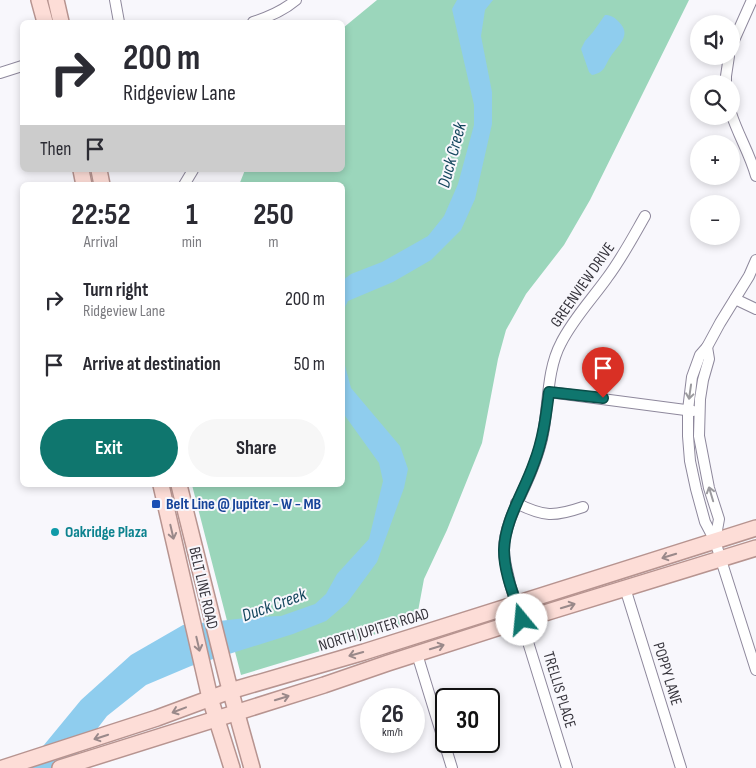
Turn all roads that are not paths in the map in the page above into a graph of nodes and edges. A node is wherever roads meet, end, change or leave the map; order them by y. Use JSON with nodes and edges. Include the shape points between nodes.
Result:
{"nodes":[{"id":1,"x":39,"y":0,"type":"edge"},
{"id":2,"x":56,"y":0,"type":"edge"},
{"id":3,"x":115,"y":0,"type":"edge"},
{"id":4,"x":296,"y":0,"type":"edge"},
{"id":5,"x":753,"y":1,"type":"edge"},
{"id":6,"x":44,"y":20,"type":"edge"},
{"id":7,"x":61,"y":20,"type":"edge"},
{"id":8,"x":119,"y":20,"type":"edge"},
{"id":9,"x":260,"y":20,"type":"edge"},
{"id":10,"x":740,"y":28,"type":"edge"},
{"id":11,"x":20,"y":67,"type":"edge"},
{"id":12,"x":0,"y":73,"type":"edge"},
{"id":13,"x":735,"y":125,"type":"edge"},
{"id":14,"x":756,"y":176,"type":"edge"},
{"id":15,"x":645,"y":216,"type":"dead end"},
{"id":16,"x":756,"y":260,"type":"edge"},
{"id":17,"x":735,"y":299,"type":"junction"},
{"id":18,"x":756,"y":309,"type":"edge"},
{"id":19,"x":707,"y":347,"type":"junction"},
{"id":20,"x":549,"y":392,"type":"junction"},
{"id":21,"x":688,"y":410,"type":"junction"},
{"id":22,"x":699,"y":412,"type":"junction"},
{"id":23,"x":161,"y":487,"type":"edge"},
{"id":24,"x":179,"y":487,"type":"edge"},
{"id":25,"x":516,"y":503,"type":"junction"},
{"id":26,"x":583,"y":507,"type":"dead end"},
{"id":27,"x":756,"y":528,"type":"edge"},
{"id":28,"x":715,"y":541,"type":"junction"},
{"id":29,"x":756,"y":548,"type":"edge"},
{"id":30,"x":721,"y":559,"type":"junction"},
{"id":31,"x":625,"y":588,"type":"junction"},
{"id":32,"x":517,"y":604,"type":"junction"},
{"id":33,"x":522,"y":620,"type":"junction"},
{"id":34,"x":383,"y":646,"type":"junction"},
{"id":35,"x":417,"y":654,"type":"junction"},
{"id":36,"x":388,"y":663,"type":"junction"},
{"id":37,"x":756,"y":670,"type":"edge"},
{"id":38,"x":230,"y":691,"type":"junction"},
{"id":39,"x":210,"y":698,"type":"junction"},
{"id":40,"x":236,"y":712,"type":"junction"},
{"id":41,"x":216,"y":720,"type":"junction"},
{"id":42,"x":8,"y":767,"type":"edge"},
{"id":43,"x":60,"y":768,"type":"edge"},
{"id":44,"x":232,"y":768,"type":"edge"},
{"id":45,"x":252,"y":768,"type":"edge"},
{"id":46,"x":452,"y":768,"type":"edge"},
{"id":47,"x":567,"y":768,"type":"edge"},
{"id":48,"x":681,"y":768,"type":"edge"}],
"edges":[{"from":1,"to":6,"type":"main road"},
{"from":2,"to":7,"type":"main road"},
{"from":3,"to":8,"type":"street"},
{"from":4,"to":9,"type":"street","via":[[287,8]]},
{"from":5,"to":10,"type":"street"},
{"from":11,"to":12,"type":"street"},
{"from":13,"to":14,"type":"street"},
{"from":15,"to":20,"type":"street","name":"GREENVIEW DRIVE","via":[[620,259],[566,334],[555,358]]},
{"from":16,"to":17,"type":"street"},
{"from":17,"to":18,"type":"street"},
{"from":17,"to":19,"type":"street"},
{"from":19,"to":21,"type":"street","one_way":true,"via":[[700,355],[692,378]]},
{"from":19,"to":22,"type":"street","via":[[709,359]]},
{"from":20,"to":21,"type":"street"},
{"from":20,"to":25,"type":"street","name":"GREENVIEW DRIVE","via":[[542,440]]},
{"from":21,"to":22,"type":"street"},
{"from":21,"to":28,"type":"street","via":[[690,461],[705,522]]},
{"from":28,"to":22,"type":"street","one_way":true,"via":[[719,519],[704,465]]},
{"from":23,"to":39,"type":"main road","name":"BELT LINE ROAD","one_way":true},
{"from":24,"to":38,"type":"main road","name":"BELT LINE ROAD"},
{"from":25,"to":26,"type":"street","via":[[548,515]]},
{"from":25,"to":32,"type":"street","name":"GREENVIEW DRIVE","via":[[504,550]]},
{"from":27,"to":28,"type":"main road","name":"NORTH JUPITER ROAD"},
{"from":28,"to":30,"type":"street"},
{"from":28,"to":32,"type":"main road","name":"NORTH JUPITER ROAD","one_way":true},
{"from":29,"to":30,"type":"main road"},
{"from":30,"to":31,"type":"main road"},
{"from":30,"to":37,"type":"street"},
{"from":33,"to":31,"type":"main road","one_way":true},
{"from":31,"to":48,"type":"street","name":"POPPY LANE"},
{"from":32,"to":33,"type":"street","name":"TRELLIS PLACE"},
{"from":32,"to":34,"type":"main road","name":"NORTH JUPITER ROAD"},
{"from":35,"to":33,"type":"main road","one_way":true},
{"from":33,"to":47,"type":"street","name":"TRELLIS PLACE"},
{"from":34,"to":36,"type":"main road"},
{"from":34,"to":38,"type":"main road","name":"NORTH JUPITER ROAD","one_way":true},
{"from":35,"to":36,"type":"main road"},
{"from":35,"to":46,"type":"street"},
{"from":40,"to":36,"type":"main road","one_way":true},
{"from":38,"to":39,"type":"main road","name":"NORTH JUPITER ROAD"},
{"from":38,"to":40,"type":"main road","name":"BELT LINE ROAD"},
{"from":39,"to":41,"type":"main road","name":"BELT LINE ROAD"},
{"from":39,"to":42,"type":"main road","name":"NORTH JUPITER ROAD","one_way":true},
{"from":40,"to":41,"type":"main road"},
{"from":40,"to":45,"type":"main road","name":"BELT LINE ROAD"},
{"from":41,"to":43,"type":"main road"},
{"from":41,"to":44,"type":"main road","name":"BELT LINE ROAD"}]}
